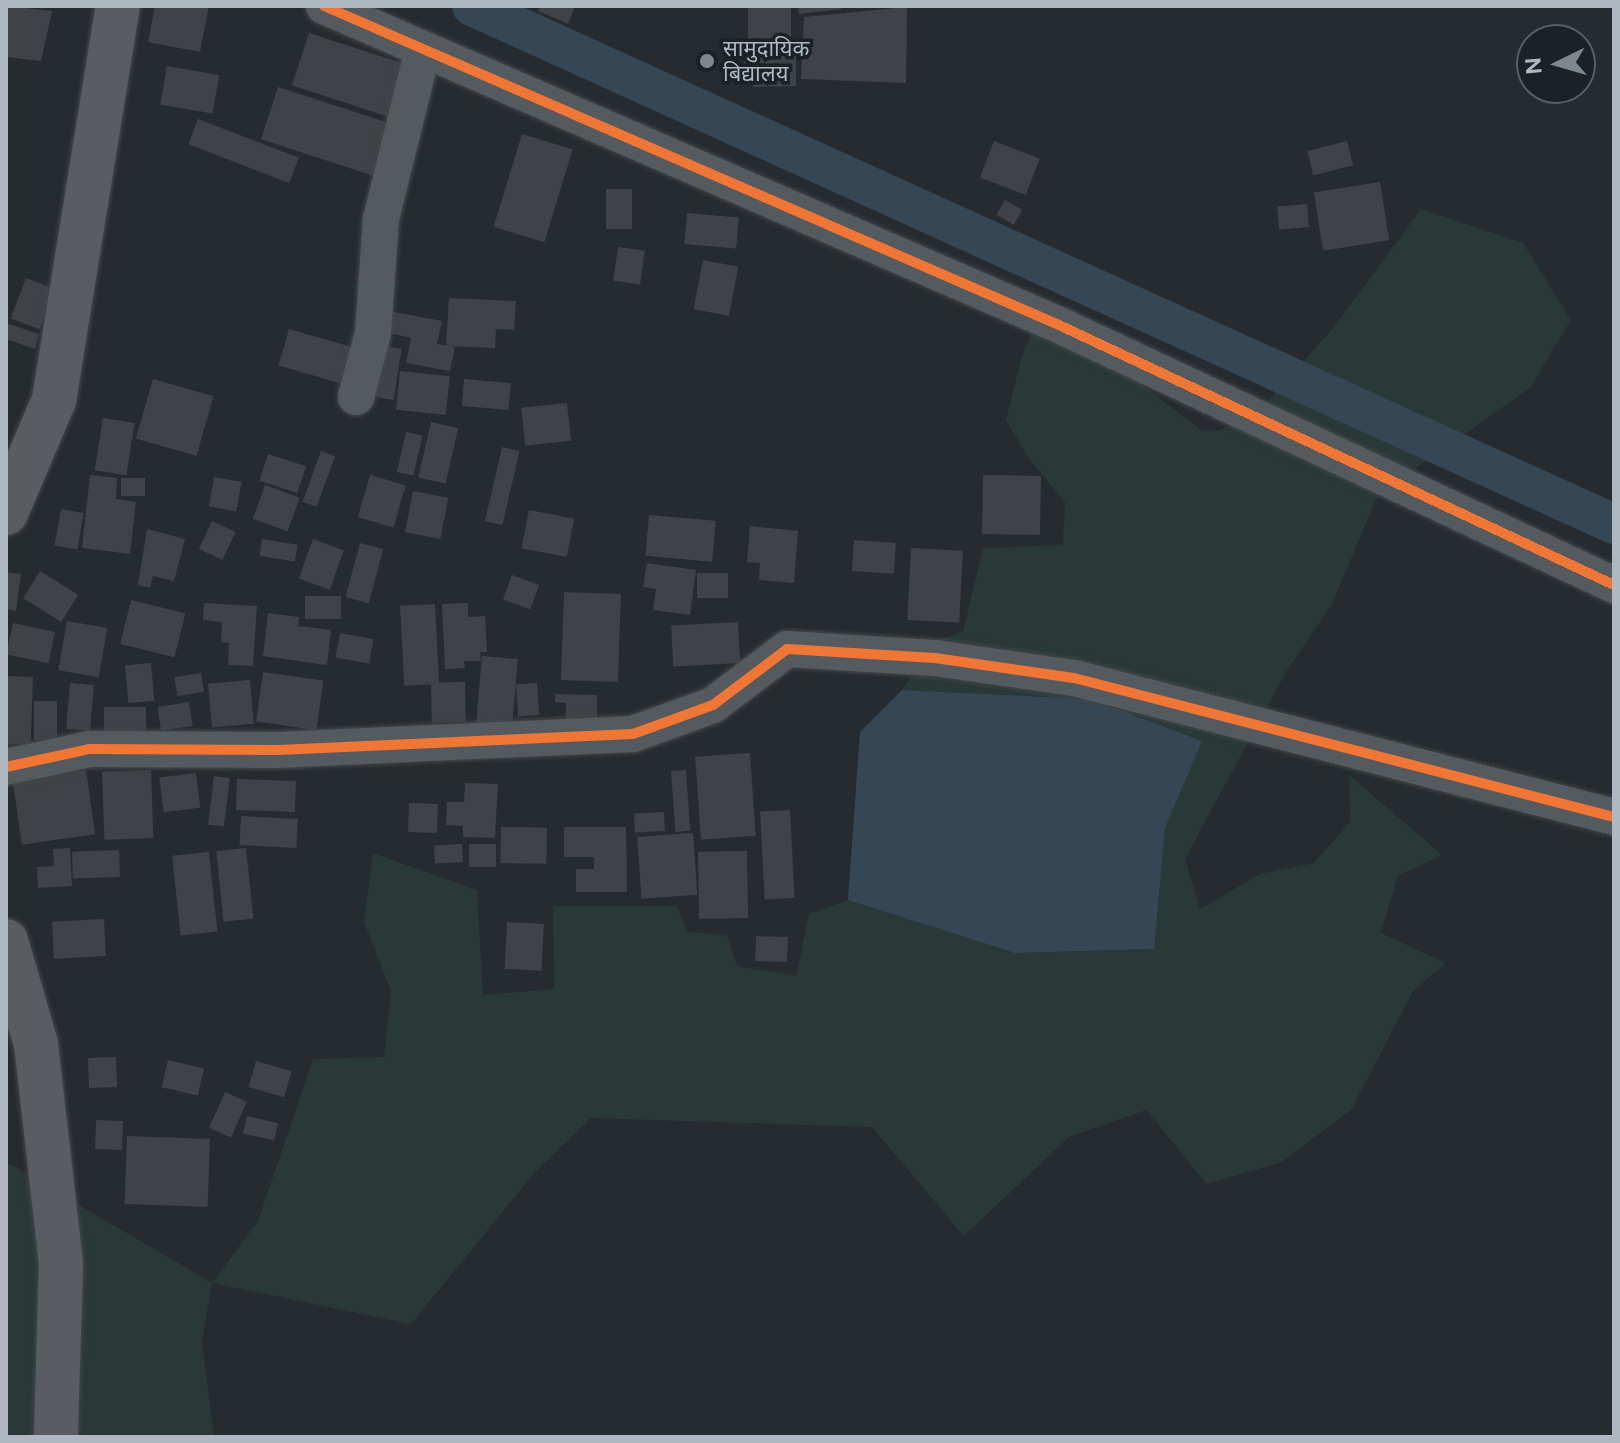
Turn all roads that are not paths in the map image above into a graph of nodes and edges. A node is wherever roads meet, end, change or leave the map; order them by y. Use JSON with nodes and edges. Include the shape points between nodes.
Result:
{"nodes":[{"id":1,"x":118,"y":6,"type":"edge"},
{"id":2,"x":324,"y":6,"type":"edge"},
{"id":3,"x":423,"y":49,"type":"junction"},
{"id":4,"x":356,"y":397,"type":"dead end"},
{"id":5,"x":6,"y":513,"type":"edge"},
{"id":6,"x":1614,"y":585,"type":"edge"},
{"id":7,"x":6,"y":767,"type":"edge"},
{"id":8,"x":1614,"y":817,"type":"edge"},
{"id":9,"x":6,"y":941,"type":"edge"},
{"id":10,"x":56,"y":1437,"type":"edge"}],
"edges":[{"from":1,"to":5,"type":"main road","via":[[54,400]]},
{"from":2,"to":3,"type":"street"},
{"from":3,"to":4,"type":"street","via":[[381,219],[373,333]]},
{"from":3,"to":6,"type":"street","via":[[1059,325]]},
{"from":7,"to":8,"type":"street","via":[[89,749],[278,750],[633,734],[713,705],[787,649],[935,658],[1074,678]]},
{"from":9,"to":10,"type":"main road","via":[[36,1044],[61,1264]]}]}
